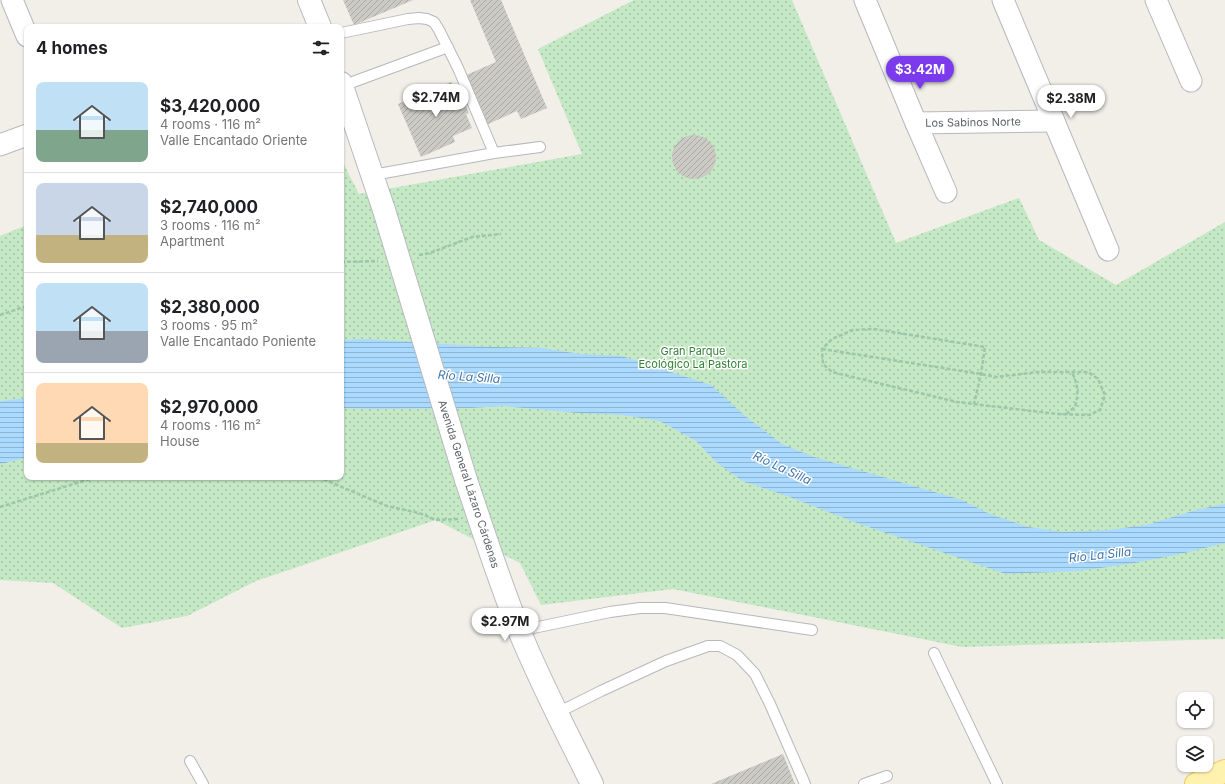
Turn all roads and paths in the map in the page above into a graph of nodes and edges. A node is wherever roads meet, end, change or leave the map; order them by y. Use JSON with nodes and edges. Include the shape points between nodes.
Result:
{"nodes":[{"id":1,"x":12,"y":0,"type":"edge"},
{"id":2,"x":309,"y":0,"type":"edge"},
{"id":3,"x":865,"y":0,"type":"edge"},
{"id":4,"x":1003,"y":0,"type":"edge"},
{"id":5,"x":1156,"y":0,"type":"edge"},
{"id":6,"x":319,"y":24,"type":"edge"},
{"id":7,"x":24,"y":29,"type":"edge"},
{"id":8,"x":344,"y":32,"type":"edge"},
{"id":9,"x":448,"y":46,"type":"junction"},
{"id":10,"x":1191,"y":81,"type":"dead end"},
{"id":11,"x":344,"y":83,"type":"edge"},
{"id":12,"x":344,"y":90,"type":"edge"},
{"id":13,"x":1054,"y":121,"type":"junction"},
{"id":14,"x":916,"y":123,"type":"junction"},
{"id":15,"x":24,"y":136,"type":"edge"},
{"id":16,"x":0,"y":145,"type":"edge"},
{"id":17,"x":540,"y":146,"type":"dead end"},
{"id":18,"x":494,"y":153,"type":"junction"},
{"id":19,"x":373,"y":174,"type":"junction"},
{"id":20,"x":946,"y":192,"type":"dead end"},
{"id":21,"x":501,"y":234,"type":"dead end"},
{"id":22,"x":1108,"y":250,"type":"dead end"},
{"id":23,"x":416,"y":255,"type":"dead end"},
{"id":24,"x":381,"y":260,"type":"dead end"},
{"id":25,"x":344,"y":262,"type":"edge"},
{"id":26,"x":24,"y":307,"type":"edge"},
{"id":27,"x":0,"y":315,"type":"edge"},
{"id":28,"x":822,"y":348,"type":"junction"},
{"id":29,"x":1072,"y":372,"type":"junction"},
{"id":30,"x":981,"y":374,"type":"junction"},
{"id":31,"x":974,"y":404,"type":"junction"},
{"id":32,"x":1066,"y":415,"type":"junction"},
{"id":33,"x":86,"y":480,"type":"edge"},
{"id":34,"x":325,"y":480,"type":"edge"},
{"id":35,"x":0,"y":507,"type":"edge"},
{"id":36,"x":478,"y":519,"type":"junction"},
{"id":37,"x":812,"y":630,"type":"dead end"},
{"id":38,"x":519,"y":631,"type":"junction"},
{"id":39,"x":934,"y":653,"type":"dead end"},
{"id":40,"x":557,"y":713,"type":"junction"},
{"id":41,"x":190,"y":761,"type":"dead end"},
{"id":42,"x":1225,"y":772,"type":"edge"},
{"id":43,"x":887,"y":776,"type":"dead end"},
{"id":44,"x":203,"y":784,"type":"edge"},
{"id":45,"x":592,"y":784,"type":"edge"},
{"id":46,"x":805,"y":784,"type":"edge"},
{"id":47,"x":864,"y":784,"type":"edge"},
{"id":48,"x":997,"y":784,"type":"edge"},
{"id":49,"x":1196,"y":784,"type":"edge"}],
"edges":[{"from":1,"to":7,"type":"street"},
{"from":2,"to":6,"type":"street"},
{"from":3,"to":14,"type":"street"},
{"from":4,"to":13,"type":"street"},
{"from":5,"to":10,"type":"street"},
{"from":8,"to":9,"type":"lane","via":[[419,18],[434,22]]},
{"from":9,"to":11,"type":"lane"},
{"from":9,"to":18,"type":"lane"},
{"from":12,"to":19,"type":"street","name":"Avenida General Lázaro Cárdenas"},
{"from":13,"to":14,"type":"street","name":"Los Sabinos Norte"},
{"from":13,"to":22,"type":"street"},
{"from":14,"to":20,"type":"street"},
{"from":15,"to":16,"type":"street"},
{"from":17,"to":18,"type":"lane"},
{"from":18,"to":19,"type":"lane"},
{"from":19,"to":36,"type":"street","name":"Avenida General Lázaro Cárdenas","bridge":true},
{"from":21,"to":23,"type":"path","via":[[472,237],[430,253]]},
{"from":24,"to":25,"type":"path"},
{"from":26,"to":27,"type":"path"},
{"from":28,"to":30,"type":"path"},
{"from":28,"to":30,"type":"path","via":[[832,338],[853,330],[874,329],[985,347]]},
{"from":28,"to":31,"type":"path","via":[[823,364],[832,372]]},
{"from":29,"to":30,"type":"path","via":[[1038,372],[996,377]]},
{"from":29,"to":32,"type":"path","via":[[1078,395],[1075,407]]},
{"from":29,"to":32,"type":"path","via":[[1088,372],[1098,379],[1105,395],[1100,410],[1090,415]]},
{"from":30,"to":31,"type":"path"},
{"from":31,"to":32,"type":"path"},
{"from":33,"to":35,"type":"path"},
{"from":34,"to":36,"type":"path","via":[[387,506],[419,513],[436,520]]},
{"from":36,"to":38,"type":"street","name":"Avenida General Lázaro Cárdenas"},
{"from":37,"to":38,"type":"lane","via":[[665,608],[640,608]]},
{"from":38,"to":40,"type":"street","name":"Avenida General Lázaro Cárdenas"},
{"from":39,"to":48,"type":"lane"},
{"from":40,"to":45,"type":"street","name":"Avenida General Lázaro Cárdenas"},
{"from":40,"to":46,"type":"lane","via":[[666,661],[708,646],[720,646],[737,654],[755,674]]},
{"from":41,"to":44,"type":"lane"},
{"from":42,"to":49,"type":"main road"},
{"from":43,"to":47,"type":"lane"}]}
